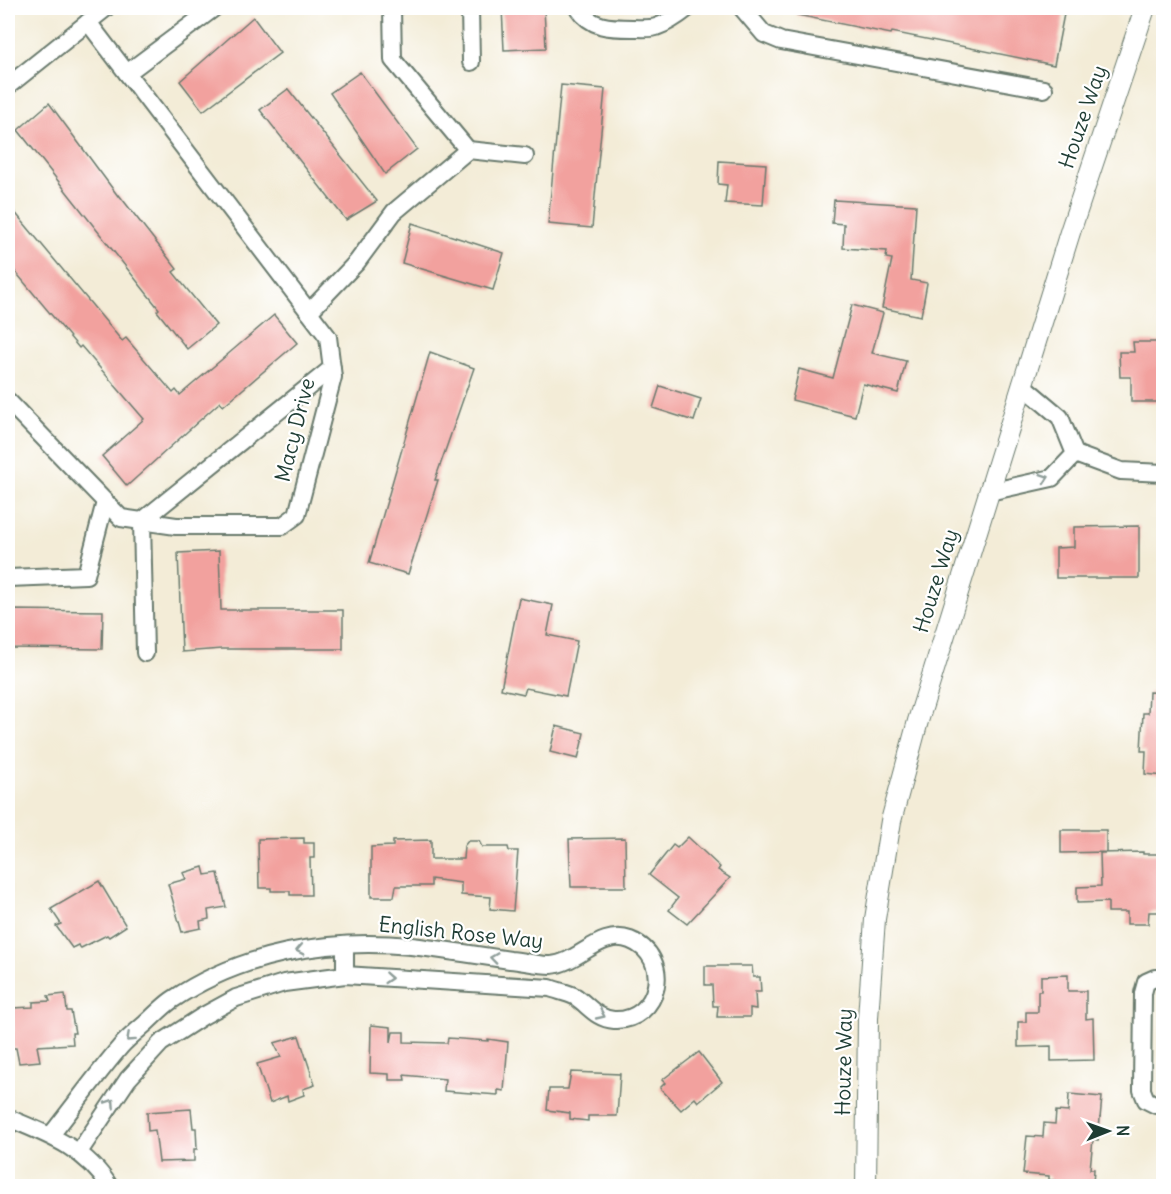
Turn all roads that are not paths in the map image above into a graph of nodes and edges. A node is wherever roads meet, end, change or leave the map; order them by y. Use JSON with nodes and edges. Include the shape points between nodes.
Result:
{"nodes":[{"id":1,"x":106,"y":8,"type":"edge"},
{"id":2,"x":214,"y":8,"type":"edge"},
{"id":3,"x":392,"y":8,"type":"edge"},
{"id":4,"x":470,"y":8,"type":"edge"},
{"id":5,"x":578,"y":8,"type":"edge"},
{"id":6,"x":688,"y":8,"type":"edge"},
{"id":7,"x":742,"y":8,"type":"edge"},
{"id":8,"x":1145,"y":8,"type":"edge"},
{"id":9,"x":88,"y":22,"type":"junction"},
{"id":10,"x":471,"y":62,"type":"dead end"},
{"id":11,"x":127,"y":73,"type":"junction"},
{"id":12,"x":8,"y":86,"type":"edge"},
{"id":13,"x":1044,"y":89,"type":"dead end"},
{"id":14,"x":468,"y":150,"type":"junction"},
{"id":15,"x":525,"y":156,"type":"dead end"},
{"id":16,"x":309,"y":312,"type":"junction"},
{"id":17,"x":332,"y":368,"type":"junction"},
{"id":18,"x":1022,"y":385,"type":"junction"},
{"id":19,"x":10,"y":408,"type":"edge"},
{"id":20,"x":1075,"y":454,"type":"junction"},
{"id":21,"x":1164,"y":473,"type":"edge"},
{"id":22,"x":989,"y":492,"type":"junction"},
{"id":23,"x":105,"y":502,"type":"junction"},
{"id":24,"x":142,"y":521,"type":"junction"},
{"id":25,"x":8,"y":578,"type":"edge"},
{"id":26,"x":145,"y":653,"type":"dead end"},
{"id":27,"x":345,"y":945,"type":"junction"},
{"id":28,"x":552,"y":965,"type":"junction"},
{"id":29,"x":345,"y":975,"type":"junction"},
{"id":30,"x":1164,"y":978,"type":"edge"},
{"id":31,"x":550,"y":988,"type":"junction"},
{"id":32,"x":1164,"y":1104,"type":"edge"},
{"id":33,"x":8,"y":1118,"type":"edge"},
{"id":34,"x":51,"y":1135,"type":"junction"},
{"id":35,"x":79,"y":1152,"type":"junction"},
{"id":36,"x":108,"y":1186,"type":"edge"},
{"id":37,"x":866,"y":1186,"type":"edge"}],
"edges":[{"from":1,"to":9,"type":"street"},
{"from":2,"to":11,"type":"street"},
{"from":3,"to":14,"type":"street","via":[[393,60]]},
{"from":4,"to":10,"type":"street"},
{"from":5,"to":6,"type":"street","via":[[595,24],[606,28],[654,27]]},
{"from":7,"to":13,"type":"street","via":[[764,34],[781,41]]},
{"from":8,"to":18,"type":"street","name":"Houze Way"},
{"from":9,"to":11,"type":"street","name":"Macy Drive"},
{"from":9,"to":12,"type":"street"},
{"from":11,"to":16,"type":"street","name":"Macy Drive"},
{"from":14,"to":15,"type":"street"},
{"from":14,"to":16,"type":"street","via":[[394,212],[357,262]]},
{"from":16,"to":17,"type":"street","name":"Macy Drive","via":[[328,337]]},
{"from":17,"to":24,"type":"street"},
{"from":17,"to":24,"type":"street","name":"Macy Drive","via":[[333,377],[297,515],[282,526],[176,526]]},
{"from":18,"to":20,"type":"street","via":[[1060,417]]},
{"from":18,"to":22,"type":"street","name":"Houze Way"},
{"from":19,"to":23,"type":"street","name":"Macy Drive"},
{"from":20,"to":21,"type":"street","via":[[1121,471]]},
{"from":22,"to":20,"type":"street","one_way":true,"via":[[1052,478]]},
{"from":22,"to":37,"type":"street","name":"Houze Way","via":[[891,821],[875,919],[869,1007]]},
{"from":23,"to":24,"type":"street","name":"Macy Drive","via":[[121,518]]},
{"from":23,"to":25,"type":"street","via":[[86,575]]},
{"from":24,"to":26,"type":"street"},
{"from":28,"to":27,"type":"street","name":"English Rose Way","one_way":true,"via":[[409,946]]},
{"from":27,"to":29,"type":"street"},
{"from":27,"to":34,"type":"street","name":"English Rose Way","one_way":true,"via":[[262,957],[204,981],[169,1002],[123,1044]]},
{"from":28,"to":31,"type":"street"},
{"from":31,"to":28,"type":"street","name":"English Rose Way","one_way":true,"via":[[575,997],[599,1016],[623,1020],[646,1009],[658,984],[651,956],[629,939],[601,941]]},
{"from":29,"to":31,"type":"street","name":"English Rose Way","one_way":true},
{"from":35,"to":29,"type":"street","name":"English Rose Way","one_way":true,"via":[[128,1079],[160,1043],[236,998],[284,983]]},
{"from":30,"to":32,"type":"street","via":[[1146,982],[1143,993],[1142,1090],[1146,1100]]},
{"from":33,"to":34,"type":"street"},
{"from":34,"to":35,"type":"street"},
{"from":35,"to":36,"type":"street"}]}
